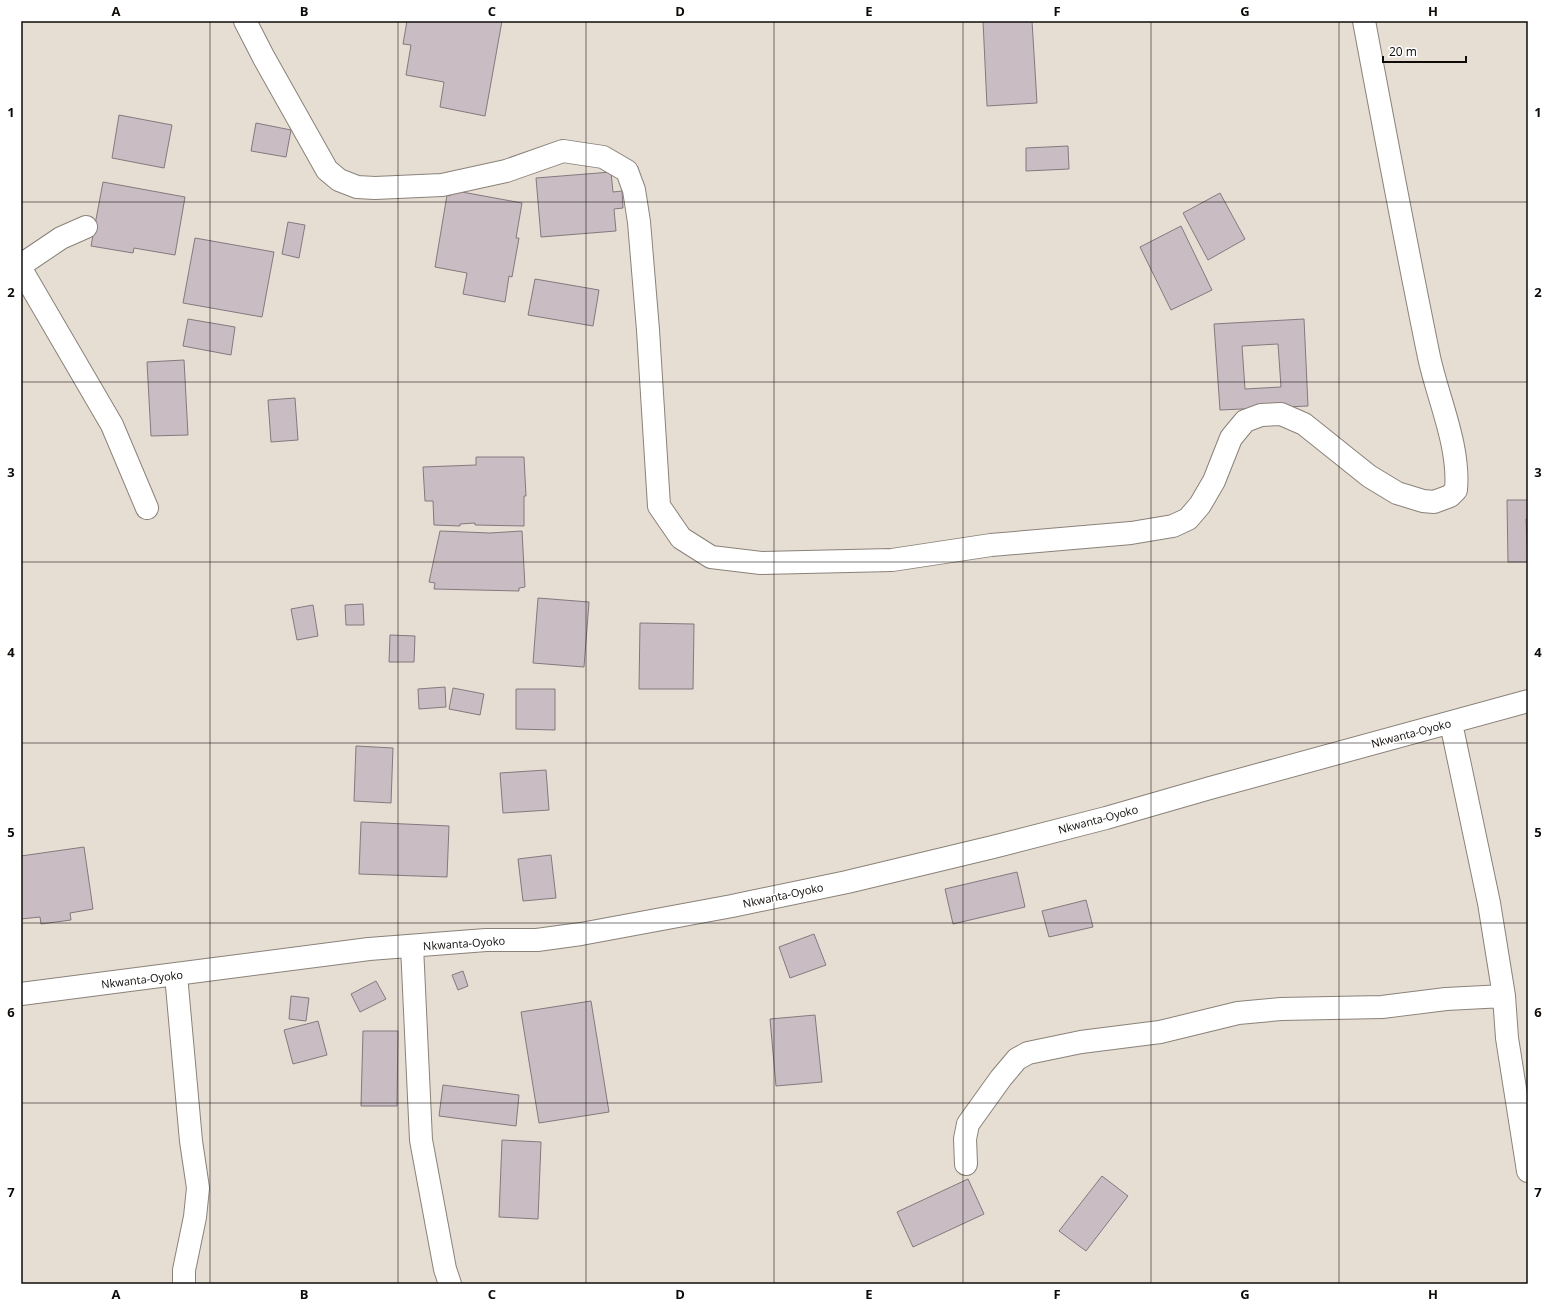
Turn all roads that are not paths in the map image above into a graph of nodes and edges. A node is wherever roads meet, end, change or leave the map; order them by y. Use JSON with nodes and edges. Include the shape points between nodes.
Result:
{"nodes":[{"id":1,"x":245,"y":21,"type":"edge"},
{"id":2,"x":1364,"y":21,"type":"edge"},
{"id":3,"x":86,"y":227,"type":"dead end"},
{"id":4,"x":21,"y":265,"type":"edge"},
{"id":5,"x":21,"y":269,"type":"edge"},
{"id":6,"x":147,"y":508,"type":"dead end"},
{"id":7,"x":1528,"y":701,"type":"edge"},
{"id":8,"x":1451,"y":723,"type":"junction"},
{"id":9,"x":412,"y":946,"type":"junction"},
{"id":10,"x":176,"y":975,"type":"junction"},
{"id":11,"x":21,"y":994,"type":"edge"},
{"id":12,"x":1504,"y":996,"type":"junction"},
{"id":13,"x":966,"y":1164,"type":"dead end"},
{"id":14,"x":1528,"y":1171,"type":"edge"},
{"id":15,"x":184,"y":1284,"type":"edge"},
{"id":16,"x":450,"y":1284,"type":"edge"}],
"edges":[{"from":1,"to":2,"type":"street","via":[[327,170],[338,180],[357,187],[375,188],[442,185],[506,171],[563,151],[603,157],[627,171],[634,190],[640,222],[659,506],[680,538],[711,557],[761,563],[892,560],[991,545],[1131,533],[1173,526],[1188,519],[1200,505],[1214,481],[1231,438],[1245,421],[1261,415],[1281,414],[1304,424],[1369,476],[1397,493],[1434,502],[1450,496],[1456,490],[1454,449],[1430,358]]},
{"from":3,"to":4,"type":"street","via":[[61,238]]},
{"from":5,"to":6,"type":"street","via":[[112,425]]},
{"from":7,"to":8,"type":"street","name":"Nkwanta-Oyoko"},
{"from":8,"to":9,"type":"street","name":"Nkwanta-Oyoko","via":[[1106,818],[832,885],[581,934],[537,940],[486,940]]},
{"from":8,"to":12,"type":"street","via":[[1489,903]]},
{"from":9,"to":10,"type":"street","name":"Nkwanta-Oyoko"},
{"from":9,"to":16,"type":"street","via":[[420,1140]]},
{"from":10,"to":11,"type":"street","name":"Nkwanta-Oyoko"},
{"from":10,"to":15,"type":"street","via":[[191,1141],[198,1188],[184,1270]]},
{"from":12,"to":13,"type":"street","via":[[1382,1007],[1281,1009],[1238,1013],[1160,1032],[1081,1042],[1028,1053],[1017,1059],[968,1124],[965,1139]]},
{"from":12,"to":14,"type":"street","via":[[1507,1038]]}]}
